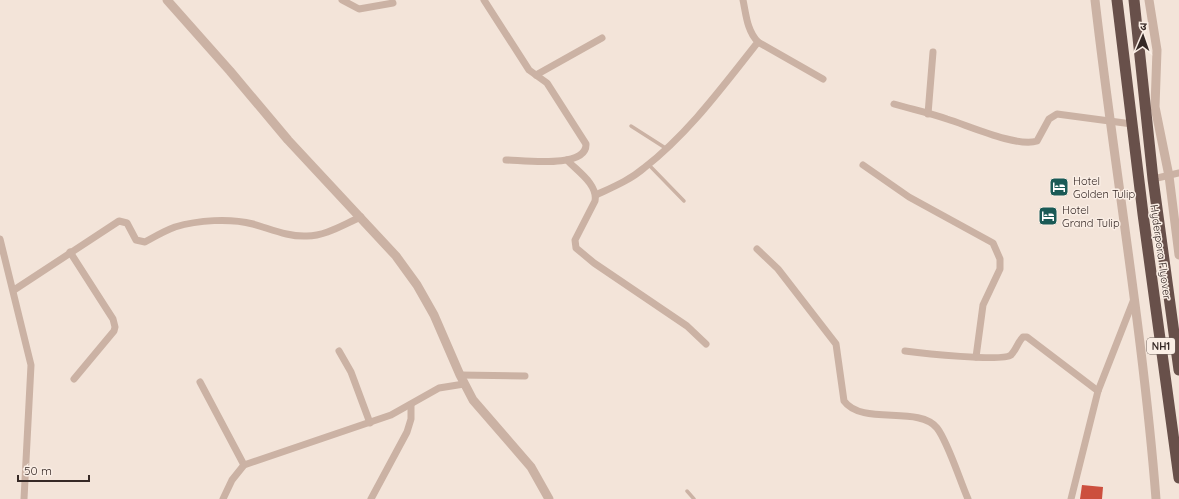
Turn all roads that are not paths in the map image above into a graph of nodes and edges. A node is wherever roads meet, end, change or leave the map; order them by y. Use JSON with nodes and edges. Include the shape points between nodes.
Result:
{"nodes":[{"id":1,"x":167,"y":0,"type":"edge"},
{"id":2,"x":342,"y":0,"type":"edge"},
{"id":3,"x":484,"y":0,"type":"edge"},
{"id":4,"x":743,"y":0,"type":"edge"},
{"id":5,"x":1095,"y":0,"type":"edge"},
{"id":6,"x":1117,"y":0,"type":"edge"},
{"id":7,"x":1134,"y":0,"type":"edge"},
{"id":8,"x":1149,"y":0,"type":"edge"},
{"id":9,"x":393,"y":3,"type":"dead end"},
{"id":10,"x":602,"y":38,"type":"dead end"},
{"id":11,"x":758,"y":42,"type":"junction"},
{"id":12,"x":933,"y":52,"type":"dead end"},
{"id":13,"x":536,"y":75,"type":"junction"},
{"id":14,"x":823,"y":79,"type":"dead end"},
{"id":15,"x":894,"y":104,"type":"dead end"},
{"id":16,"x":928,"y":114,"type":"junction"},
{"id":17,"x":1109,"y":121,"type":"junction"},
{"id":18,"x":1132,"y":124,"type":"junction"},
{"id":19,"x":631,"y":126,"type":"dead end"},
{"id":20,"x":666,"y":149,"type":"junction"},
{"id":21,"x":506,"y":160,"type":"dead end"},
{"id":22,"x":567,"y":160,"type":"junction"},
{"id":23,"x":649,"y":164,"type":"junction"},
{"id":24,"x":863,"y":165,"type":"dead end"},
{"id":25,"x":1179,"y":173,"type":"edge"},
{"id":26,"x":1169,"y":176,"type":"junction"},
{"id":27,"x":1153,"y":179,"type":"junction"},
{"id":28,"x":596,"y":195,"type":"junction"},
{"id":29,"x":684,"y":201,"type":"dead end"},
{"id":30,"x":361,"y":217,"type":"junction"},
{"id":31,"x":0,"y":239,"type":"edge"},
{"id":32,"x":757,"y":249,"type":"dead end"},
{"id":33,"x":70,"y":252,"type":"junction"},
{"id":34,"x":1179,"y":255,"type":"edge"},
{"id":35,"x":14,"y":290,"type":"junction"},
{"id":36,"x":1134,"y":299,"type":"junction"},
{"id":37,"x":706,"y":344,"type":"dead end"},
{"id":38,"x":339,"y":351,"type":"dead end"},
{"id":39,"x":905,"y":351,"type":"dead end"},
{"id":40,"x":976,"y":357,"type":"junction"},
{"id":41,"x":1179,"y":370,"type":"edge"},
{"id":42,"x":460,"y":375,"type":"junction"},
{"id":43,"x":525,"y":376,"type":"dead end"},
{"id":44,"x":74,"y":379,"type":"dead end"},
{"id":45,"x":200,"y":382,"type":"dead end"},
{"id":46,"x":464,"y":384,"type":"junction"},
{"id":47,"x":1098,"y":391,"type":"junction"},
{"id":48,"x":411,"y":405,"type":"junction"},
{"id":49,"x":370,"y":423,"type":"junction"},
{"id":50,"x":244,"y":465,"type":"junction"},
{"id":51,"x":1179,"y":478,"type":"edge"},
{"id":52,"x":687,"y":491,"type":"dead end"},
{"id":53,"x":24,"y":499,"type":"edge"},
{"id":54,"x":223,"y":499,"type":"edge"},
{"id":55,"x":371,"y":499,"type":"edge"},
{"id":56,"x":549,"y":499,"type":"edge"},
{"id":57,"x":694,"y":499,"type":"edge"},
{"id":58,"x":968,"y":499,"type":"edge"},
{"id":59,"x":1071,"y":499,"type":"edge"},
{"id":60,"x":1156,"y":499,"type":"edge"}],
"edges":[{"from":1,"to":30,"type":"street","via":[[288,140]]},
{"from":2,"to":9,"type":"street","via":[[359,9]]},
{"from":3,"to":13,"type":"street","via":[[526,65]]},
{"from":4,"to":11,"type":"street","via":[[748,26]]},
{"from":5,"to":17,"type":"street"},
{"from":6,"to":18,"type":"highway","number":"NH1"},
{"from":7,"to":27,"type":"highway","number":"NH1"},
{"from":8,"to":26,"type":"street","via":[[1157,50],[1155,107]]},
{"from":10,"to":13,"type":"street"},
{"from":11,"to":14,"type":"street"},
{"from":11,"to":20,"type":"street","via":[[706,108]]},
{"from":12,"to":16,"type":"street"},
{"from":13,"to":22,"type":"street","via":[[547,83],[586,144],[582,154]]},
{"from":15,"to":16,"type":"street"},
{"from":16,"to":17,"type":"street","via":[[996,136],[1033,142],[1040,137],[1049,119],[1057,114]]},
{"from":17,"to":18,"type":"street"},
{"from":17,"to":36,"type":"street","via":[[1132,270]]},
{"from":18,"to":51,"type":"highway","name":"Hyderpora Flyover","number":"NH1"},
{"from":19,"to":20,"type":"lane"},
{"from":20,"to":23,"type":"street"},
{"from":21,"to":22,"type":"street"},
{"from":22,"to":28,"type":"street","via":[[594,188]]},
{"from":23,"to":28,"type":"street","via":[[626,180]]},
{"from":23,"to":29,"type":"lane"},
{"from":24,"to":40,"type":"street","via":[[909,197],[993,243],[1000,259],[1000,269],[983,305]]},
{"from":25,"to":26,"type":"street"},
{"from":26,"to":27,"type":"street"},
{"from":26,"to":34,"type":"street"},
{"from":27,"to":41,"type":"highway","name":"Hyderpora Flyover","number":"NH1"},
{"from":28,"to":37,"type":"street","via":[[575,240],[576,248],[687,326]]},
{"from":30,"to":33,"type":"street","via":[[323,233],[307,236],[281,233],[241,222],[215,222],[175,227],[145,242],[136,240],[127,222],[119,220]]},
{"from":30,"to":42,"type":"street","via":[[396,256],[417,285],[434,315]]},
{"from":31,"to":35,"type":"street"},
{"from":32,"to":58,"type":"street","via":[[778,269],[836,344],[844,401],[847,405],[859,412],[908,417],[932,423],[941,435]]},
{"from":33,"to":35,"type":"street"},
{"from":33,"to":44,"type":"street","via":[[116,327]]},
{"from":35,"to":53,"type":"street","via":[[31,365]]},
{"from":36,"to":47,"type":"street"},
{"from":36,"to":60,"type":"street"},
{"from":38,"to":49,"type":"street","via":[[351,372]]},
{"from":39,"to":40,"type":"street"},
{"from":40,"to":47,"type":"street","via":[[1009,356],[1019,341],[1027,337]]},
{"from":42,"to":43,"type":"street"},
{"from":42,"to":46,"type":"street"},
{"from":45,"to":50,"type":"street"},
{"from":46,"to":48,"type":"street","via":[[438,388]]},
{"from":46,"to":56,"type":"street","via":[[486,416],[531,467]]},
{"from":47,"to":59,"type":"street"},
{"from":48,"to":49,"type":"street"},
{"from":48,"to":55,"type":"street","via":[[411,419],[407,432]]},
{"from":49,"to":50,"type":"street"},
{"from":50,"to":54,"type":"street","via":[[232,480]]},
{"from":52,"to":57,"type":"lane"}]}
